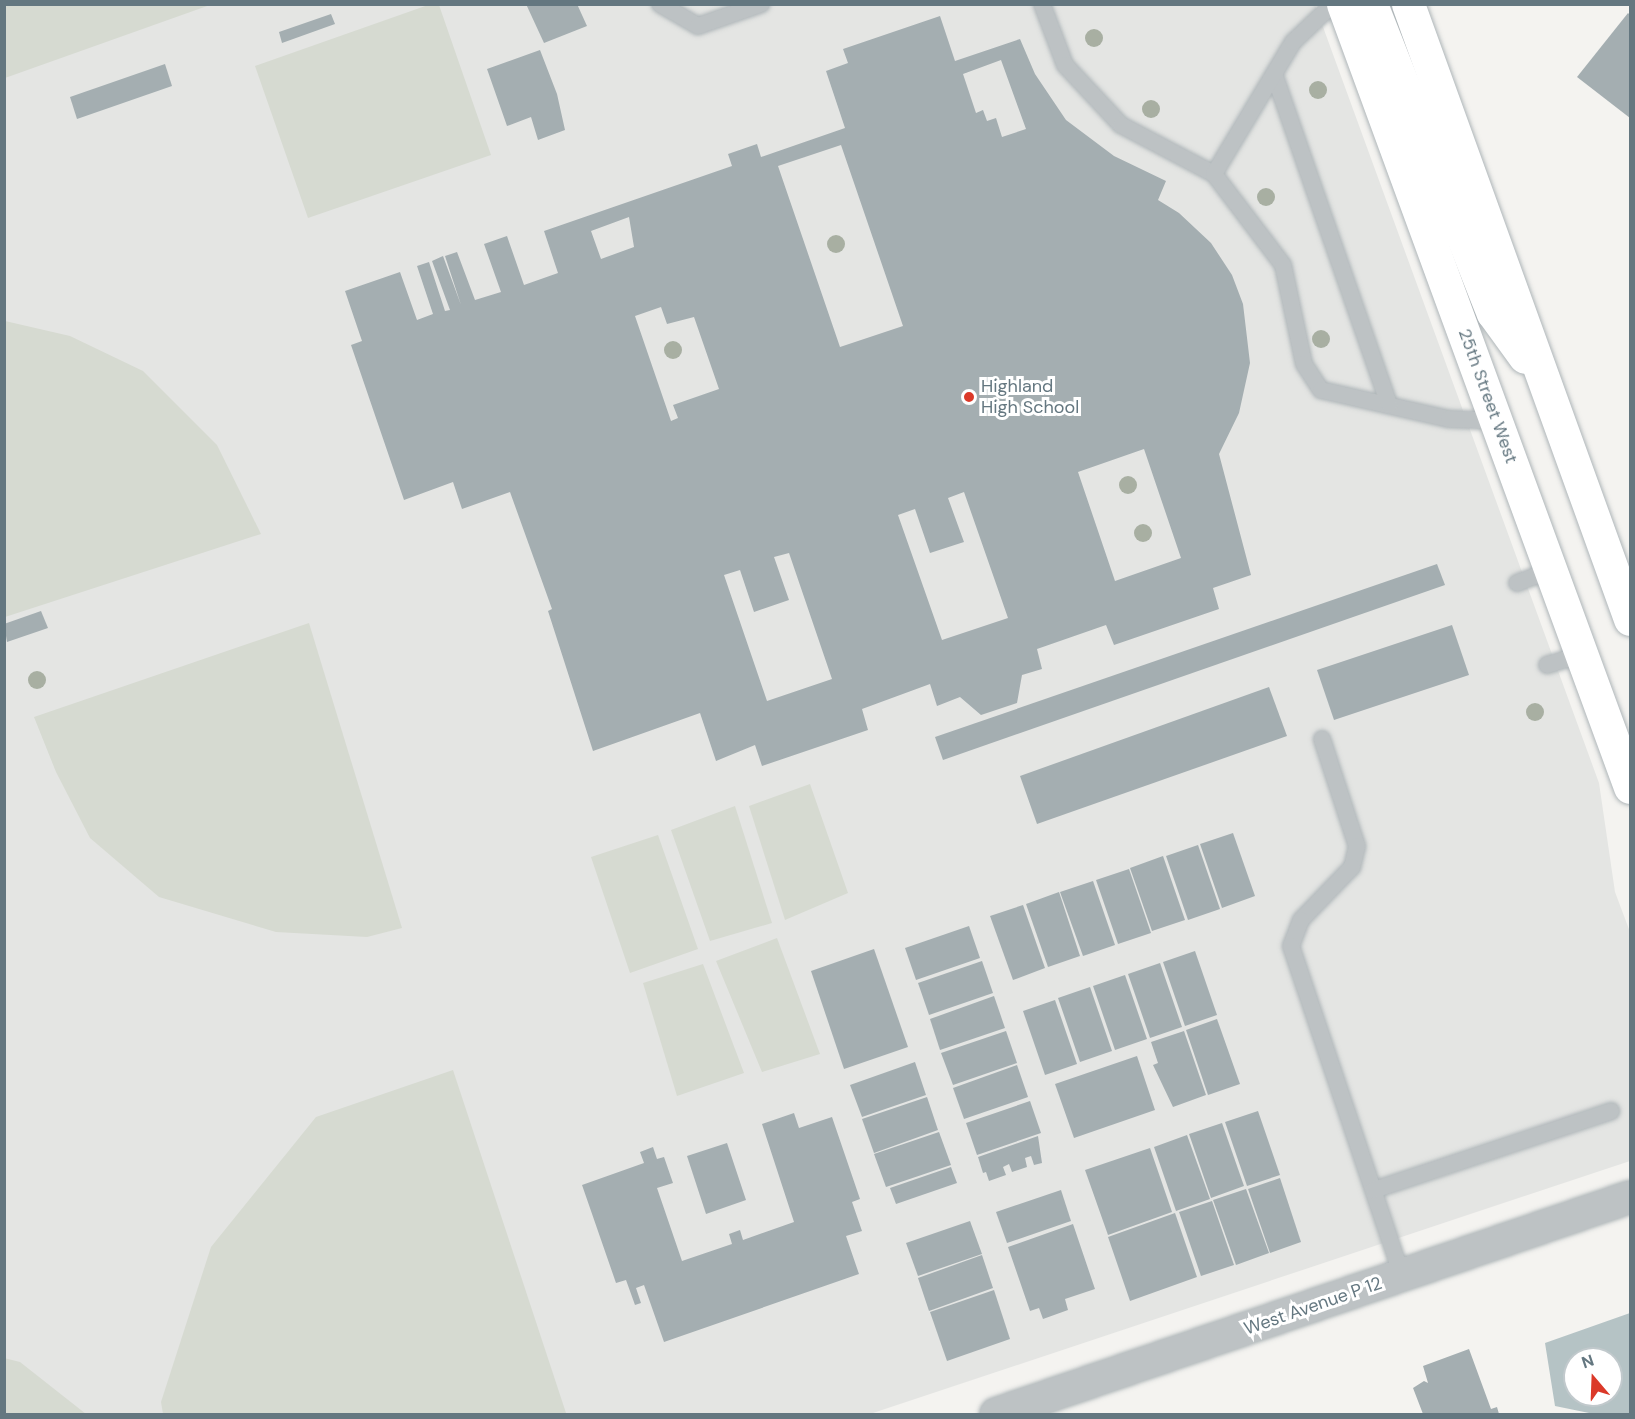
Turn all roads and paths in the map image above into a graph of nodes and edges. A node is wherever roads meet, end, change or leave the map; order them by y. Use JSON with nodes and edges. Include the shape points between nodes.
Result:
{"nodes":[{"id":1,"x":660,"y":4,"type":"edge"},
{"id":2,"x":761,"y":4,"type":"edge"},
{"id":3,"x":1042,"y":4,"type":"edge"},
{"id":4,"x":1333,"y":4,"type":"edge"},
{"id":5,"x":1343,"y":4,"type":"edge"},
{"id":6,"x":1371,"y":4,"type":"edge"},
{"id":7,"x":1408,"y":4,"type":"edge"},
{"id":8,"x":1274,"y":75,"type":"junction"},
{"id":9,"x":1214,"y":174,"type":"junction"},
{"id":10,"x":1543,"y":376,"type":"junction"},
{"id":11,"x":1389,"y":405,"type":"junction"},
{"id":12,"x":1497,"y":421,"type":"junction"},
{"id":13,"x":1551,"y":570,"type":"junction"},
{"id":14,"x":1516,"y":583,"type":"dead end"},
{"id":15,"x":1630,"y":619,"type":"edge"},
{"id":16,"x":1582,"y":654,"type":"junction"},
{"id":17,"x":1547,"y":665,"type":"dead end"},
{"id":18,"x":1322,"y":739,"type":"dead end"},
{"id":19,"x":1630,"y":787,"type":"edge"},
{"id":20,"x":1611,"y":1111,"type":"dead end"},
{"id":21,"x":1374,"y":1190,"type":"junction"},
{"id":22,"x":1630,"y":1197,"type":"edge"},
{"id":23,"x":1402,"y":1275,"type":"junction"},
{"id":24,"x":996,"y":1414,"type":"edge"}],
"edges":[{"from":1,"to":2,"type":"lane","via":[[698,26]]},
{"from":3,"to":9,"type":"lane","via":[[1065,66],[1121,125]]},
{"from":4,"to":8,"type":"lane","via":[[1293,42]]},
{"from":5,"to":12,"type":"main road","name":"25th Street West"},
{"from":6,"to":10,"type":"main road","via":[[1493,313],[1508,338]]},
{"from":7,"to":10,"type":"main road"},
{"from":8,"to":9,"type":"lane"},
{"from":8,"to":11,"type":"lane"},
{"from":9,"to":11,"type":"lane","via":[[1283,265],[1304,364],[1321,390]]},
{"from":10,"to":15,"type":"main road"},
{"from":11,"to":12,"type":"lane","via":[[1457,420]]},
{"from":12,"to":13,"type":"main road","name":"25th Street West"},
{"from":13,"to":14,"type":"lane"},
{"from":13,"to":16,"type":"main road","name":"25th Street West"},
{"from":16,"to":17,"type":"lane"},
{"from":16,"to":19,"type":"main road","name":"25th Street West"},
{"from":18,"to":21,"type":"lane","via":[[1357,846],[1352,867],[1300,920],[1291,946]]},
{"from":20,"to":21,"type":"lane"},
{"from":21,"to":23,"type":"lane"},
{"from":22,"to":23,"type":"street","name":"West Avenue P 12"},
{"from":23,"to":24,"type":"street","name":"West Avenue P 12"}]}
